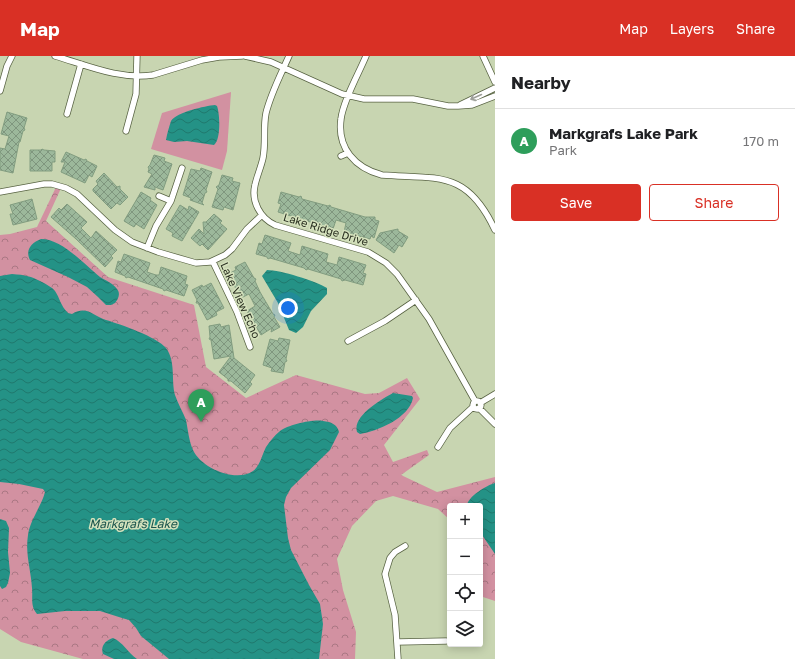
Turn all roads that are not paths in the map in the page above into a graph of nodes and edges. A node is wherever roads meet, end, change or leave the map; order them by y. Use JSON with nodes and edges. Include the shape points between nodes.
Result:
{"nodes":[{"id":1,"x":12,"y":56,"type":"edge"},
{"id":2,"x":54,"y":56,"type":"edge"},
{"id":3,"x":137,"y":56,"type":"edge"},
{"id":4,"x":244,"y":56,"type":"edge"},
{"id":5,"x":289,"y":56,"type":"edge"},
{"id":6,"x":366,"y":56,"type":"edge"},
{"id":7,"x":483,"y":56,"type":"edge"},
{"id":8,"x":219,"y":57,"type":"edge"},
{"id":9,"x":81,"y":64,"type":"junction"},
{"id":10,"x":284,"y":68,"type":"junction"},
{"id":11,"x":136,"y":76,"type":"junction"},
{"id":12,"x":495,"y":82,"type":"edge"},
{"id":13,"x":495,"y":88,"type":"edge"},
{"id":14,"x":0,"y":91,"type":"edge"},
{"id":15,"x":349,"y":96,"type":"junction"},
{"id":16,"x":495,"y":96,"type":"edge"},
{"id":17,"x":458,"y":106,"type":"junction"},
{"id":18,"x":67,"y":114,"type":"dead end"},
{"id":19,"x":126,"y":131,"type":"dead end"},
{"id":20,"x":348,"y":153,"type":"junction"},
{"id":21,"x":341,"y":156,"type":"dead end"},
{"id":22,"x":182,"y":168,"type":"dead end"},
{"id":23,"x":0,"y":192,"type":"edge"},
{"id":24,"x":159,"y":196,"type":"dead end"},
{"id":25,"x":170,"y":201,"type":"junction"},
{"id":26,"x":262,"y":215,"type":"junction"},
{"id":27,"x":495,"y":230,"type":"edge"},
{"id":28,"x":147,"y":248,"type":"junction"},
{"id":29,"x":213,"y":262,"type":"junction"},
{"id":30,"x":416,"y":300,"type":"junction"},
{"id":31,"x":348,"y":341,"type":"dead end"},
{"id":32,"x":250,"y":347,"type":"dead end"},
{"id":33,"x":495,"y":394,"type":"edge"},
{"id":34,"x":477,"y":405,"type":"junction"},
{"id":35,"x":495,"y":424,"type":"edge"},
{"id":36,"x":438,"y":447,"type":"dead end"},
{"id":37,"x":406,"y":546,"type":"dead end"},
{"id":38,"x":398,"y":642,"type":"junction"},
{"id":39,"x":446,"y":642,"type":"dead end"},
{"id":40,"x":398,"y":659,"type":"edge"}],
"edges":[{"from":1,"to":14,"type":"street"},
{"from":2,"to":9,"type":"street"},
{"from":3,"to":11,"type":"street"},
{"from":4,"to":8,"type":"street"},
{"from":4,"to":10,"type":"street","via":[[271,62]]},
{"from":5,"to":10,"type":"street"},
{"from":6,"to":15,"type":"street"},
{"from":7,"to":12,"type":"street"},
{"from":8,"to":11,"type":"street","via":[[153,75]]},
{"from":9,"to":11,"type":"street","via":[[118,75]]},
{"from":9,"to":18,"type":"street"},
{"from":10,"to":15,"type":"street"},
{"from":10,"to":26,"type":"street","via":[[266,112],[263,160],[254,187],[255,200]]},
{"from":11,"to":19,"type":"street","via":[[135,100]]},
{"from":13,"to":17,"type":"street","one_way":true},
{"from":15,"to":17,"type":"street","via":[[374,100],[413,99]]},
{"from":15,"to":20,"type":"street","via":[[342,112],[340,127],[343,144]]},
{"from":16,"to":17,"type":"street","via":[[472,106]]},
{"from":20,"to":21,"type":"street"},
{"from":20,"to":27,"type":"street","via":[[356,163],[373,173],[435,177],[455,183],[466,189],[480,203]]},
{"from":22,"to":25,"type":"street"},
{"from":23,"to":28,"type":"street","via":[[40,184],[66,188],[82,198],[121,235]]},
{"from":24,"to":25,"type":"street"},
{"from":25,"to":28,"type":"street"},
{"from":26,"to":29,"type":"street","via":[[245,231],[231,251]]},
{"from":26,"to":30,"type":"street","name":"Lake Ridge Drive","via":[[277,226],[377,256],[393,269]]},
{"from":28,"to":29,"type":"street","via":[[193,263]]},
{"from":29,"to":32,"type":"street","name":"Lake View Echo","via":[[237,312]]},
{"from":30,"to":31,"type":"street"},
{"from":30,"to":34,"type":"street","name":"Lake Ridge Drive","via":[[440,337]]},
{"from":33,"to":34,"type":"street"},
{"from":34,"to":35,"type":"street","name":"Lake Ridge Drive"},
{"from":34,"to":36,"type":"street","via":[[450,428]]},
{"from":37,"to":38,"type":"street","via":[[390,558],[385,574],[395,615]]},
{"from":38,"to":39,"type":"street"},
{"from":38,"to":40,"type":"street"}]}
